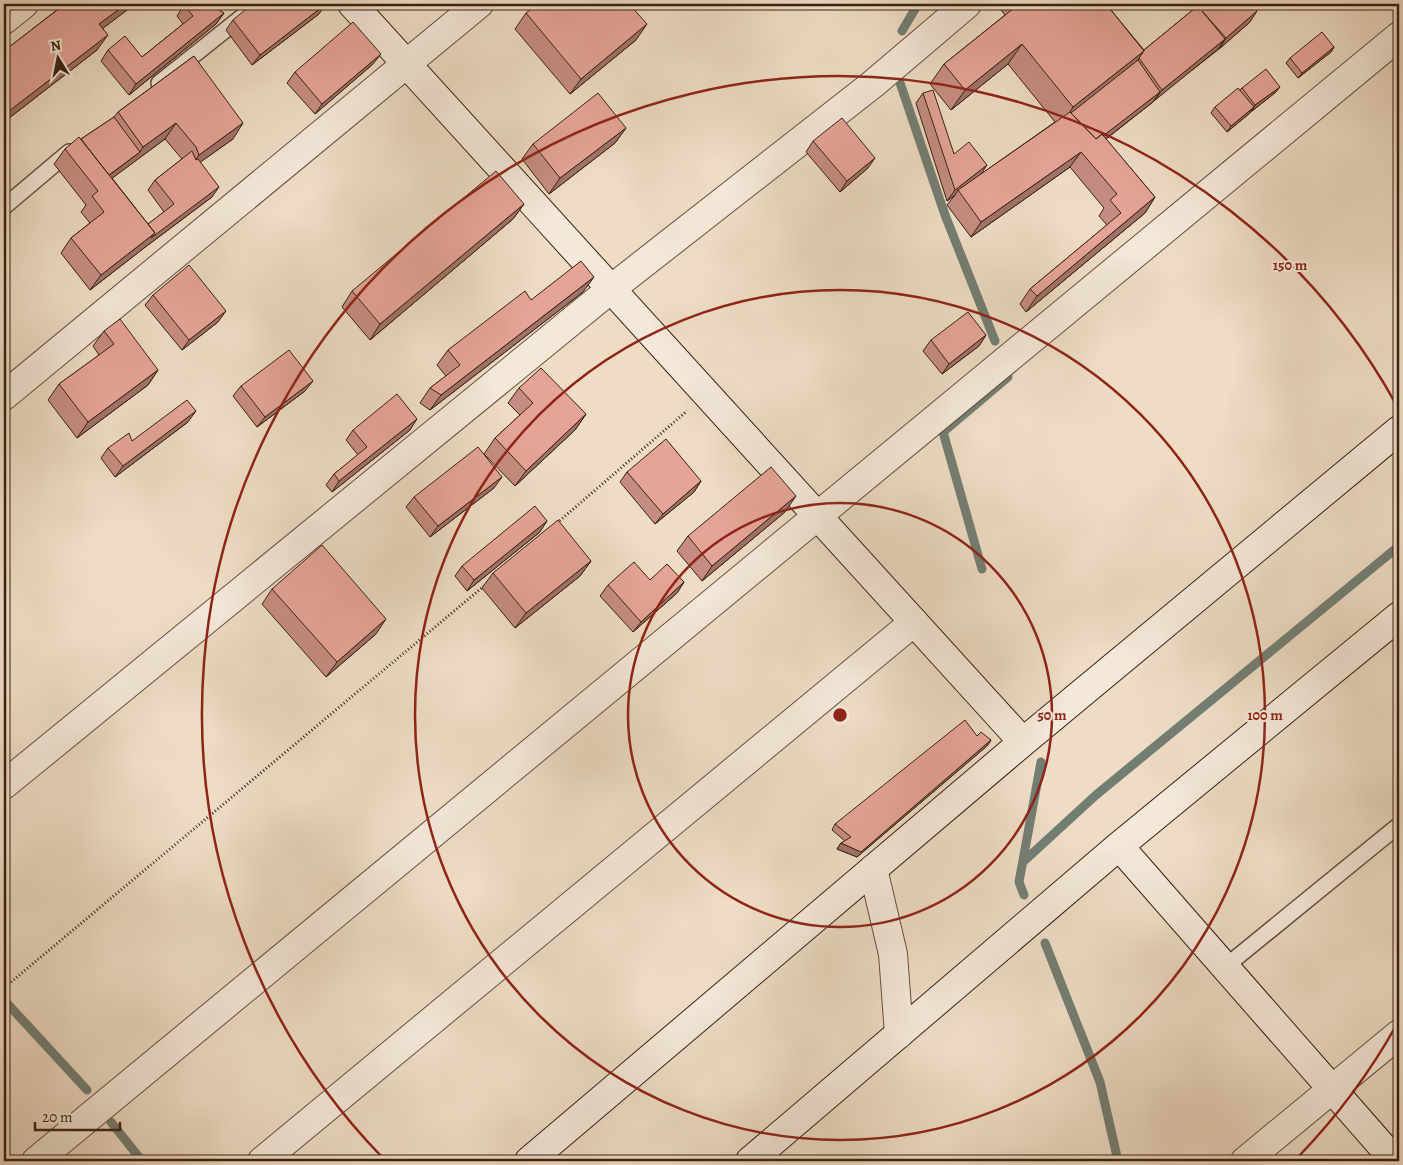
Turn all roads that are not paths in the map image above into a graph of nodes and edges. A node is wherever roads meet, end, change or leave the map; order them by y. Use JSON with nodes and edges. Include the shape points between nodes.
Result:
{"nodes":[{"id":1,"x":24,"y":4,"type":"edge"},
{"id":2,"x":258,"y":4,"type":"edge"},
{"id":3,"x":352,"y":4,"type":"edge"},
{"id":4,"x":479,"y":4,"type":"edge"},
{"id":5,"x":967,"y":4,"type":"edge"},
{"id":6,"x":4,"y":20,"type":"edge"},
{"id":7,"x":1399,"y":36,"type":"edge"},
{"id":8,"x":407,"y":64,"type":"junction"},
{"id":9,"x":149,"y":91,"type":"edge"},
{"id":10,"x":80,"y":145,"type":"edge"},
{"id":11,"x":4,"y":207,"type":"edge"},
{"id":12,"x":611,"y":289,"type":"junction"},
{"id":13,"x":4,"y":396,"type":"edge"},
{"id":14,"x":1399,"y":430,"type":"edge"},
{"id":15,"x":818,"y":516,"type":"junction"},
{"id":16,"x":1399,"y":616,"type":"edge"},
{"id":17,"x":914,"y":622,"type":"junction"},
{"id":18,"x":1023,"y":742,"type":"junction"},
{"id":19,"x":4,"y":785,"type":"edge"},
{"id":20,"x":1399,"y":825,"type":"edge"},
{"id":21,"x":1119,"y":846,"type":"junction"},
{"id":22,"x":874,"y":869,"type":"junction"},
{"id":23,"x":1225,"y":967,"type":"junction"},
{"id":24,"x":898,"y":1034,"type":"junction"},
{"id":25,"x":1399,"y":1034,"type":"edge"},
{"id":26,"x":1332,"y":1090,"type":"junction"},
{"id":27,"x":36,"y":1161,"type":"edge"},
{"id":28,"x":262,"y":1161,"type":"edge"},
{"id":29,"x":529,"y":1161,"type":"edge"},
{"id":30,"x":750,"y":1161,"type":"edge"},
{"id":31,"x":1245,"y":1161,"type":"edge"},
{"id":32,"x":1395,"y":1161,"type":"edge"}],
"edges":[{"from":1,"to":6,"type":"street"},
{"from":2,"to":9,"type":"lane"},
{"from":3,"to":8,"type":"street"},
{"from":4,"to":8,"type":"street"},
{"from":5,"to":12,"type":"street","via":[[873,84]]},
{"from":7,"to":15,"type":"street"},
{"from":8,"to":12,"type":"street"},
{"from":8,"to":13,"type":"street"},
{"from":10,"to":11,"type":"lane"},
{"from":12,"to":15,"type":"street"},
{"from":12,"to":19,"type":"street"},
{"from":14,"to":18,"type":"street"},
{"from":15,"to":17,"type":"street"},
{"from":15,"to":27,"type":"street"},
{"from":16,"to":21,"type":"street"},
{"from":17,"to":18,"type":"street"},
{"from":17,"to":28,"type":"street"},
{"from":18,"to":22,"type":"street"},
{"from":20,"to":23,"type":"lane"},
{"from":21,"to":23,"type":"street"},
{"from":21,"to":24,"type":"street"},
{"from":22,"to":24,"type":"street","via":[[893,954]]},
{"from":22,"to":29,"type":"street"},
{"from":23,"to":26,"type":"street"},
{"from":24,"to":30,"type":"street"},
{"from":25,"to":26,"type":"street"},
{"from":26,"to":31,"type":"street"},
{"from":26,"to":32,"type":"street"}]}
